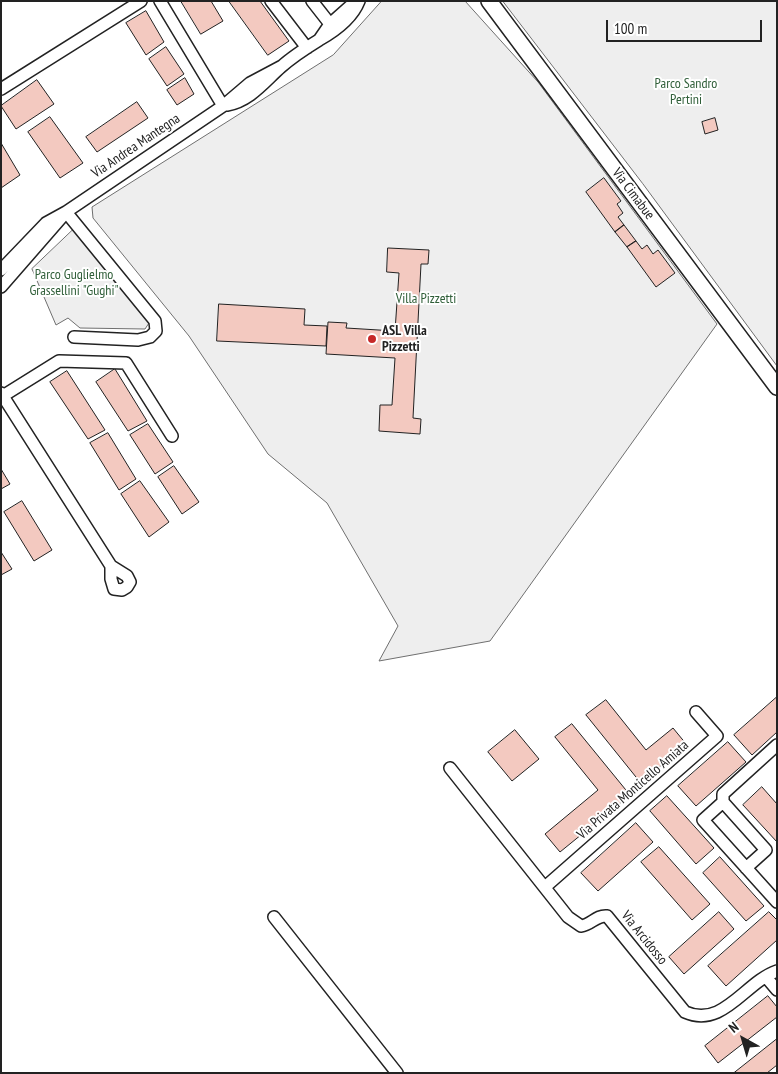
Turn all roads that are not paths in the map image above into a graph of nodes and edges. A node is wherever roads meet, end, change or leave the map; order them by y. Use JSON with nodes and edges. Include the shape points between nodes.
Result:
{"nodes":[{"id":1,"x":141,"y":1,"type":"edge"},
{"id":2,"x":160,"y":1,"type":"edge"},
{"id":3,"x":271,"y":1,"type":"edge"},
{"id":4,"x":312,"y":1,"type":"edge"},
{"id":5,"x":358,"y":1,"type":"edge"},
{"id":6,"x":490,"y":1,"type":"edge"},
{"id":7,"x":330,"y":24,"type":"junction"},
{"id":8,"x":319,"y":40,"type":"junction"},
{"id":9,"x":306,"y":48,"type":"junction"},
{"id":10,"x":1,"y":89,"type":"edge"},
{"id":11,"x":223,"y":106,"type":"junction"},
{"id":12,"x":66,"y":212,"type":"junction"},
{"id":13,"x":1,"y":270,"type":"edge"},
{"id":14,"x":1,"y":287,"type":"edge"},
{"id":15,"x":74,"y":337,"type":"dead end"},
{"id":16,"x":777,"y":387,"type":"edge"},
{"id":17,"x":2,"y":394,"type":"edge"},
{"id":18,"x":172,"y":436,"type":"dead end"},
{"id":19,"x":110,"y":566,"type":"dead end"},
{"id":20,"x":696,"y":712,"type":"dead end"},
{"id":21,"x":777,"y":745,"type":"edge"},
{"id":22,"x":450,"y":768,"type":"dead end"},
{"id":23,"x":723,"y":802,"type":"junction"},
{"id":24,"x":746,"y":868,"type":"junction"},
{"id":25,"x":545,"y":887,"type":"junction"},
{"id":26,"x":777,"y":902,"type":"edge"},
{"id":27,"x":274,"y":917,"type":"dead end"},
{"id":28,"x":773,"y":971,"type":"edge"},
{"id":29,"x":777,"y":990,"type":"edge"},
{"id":30,"x":397,"y":1073,"type":"edge"}],
"edges":[{"from":1,"to":10,"type":"street"},
{"from":2,"to":11,"type":"street"},
{"from":3,"to":9,"type":"street"},
{"from":4,"to":7,"type":"street"},
{"from":5,"to":7,"type":"street","name":"Via Andrea Mantegna"},
{"from":5,"to":8,"type":"street","name":"Via Andrea Mantegna","via":[[358,6],[342,25]]},
{"from":6,"to":16,"type":"main road","name":"Via Cimabue"},
{"from":7,"to":8,"type":"street","name":"Via Andrea Mantegna"},
{"from":8,"to":9,"type":"street","name":"Via Andrea Mantegna"},
{"from":9,"to":11,"type":"street","name":"Via Andrea Mantegna"},
{"from":11,"to":12,"type":"street","name":"Via Andrea Mantegna"},
{"from":12,"to":13,"type":"street","name":"Via Andrea Mantegna","via":[[46,223]]},
{"from":12,"to":14,"type":"street","name":"Via Andrea Mantegna"},
{"from":12,"to":15,"type":"street","via":[[155,320],[156,331],[150,337],[138,340]]},
{"from":17,"to":18,"type":"street","via":[[59,360],[126,363]]},
{"from":17,"to":19,"type":"street"},
{"from":20,"to":25,"type":"street","name":"Via Privata Monticello Amiata","via":[[718,736]]},
{"from":21,"to":23,"type":"street","via":[[723,794]]},
{"from":22,"to":25,"type":"street","name":"Via Arcidosso"},
{"from":23,"to":24,"type":"street","via":[[766,850]]},
{"from":23,"to":24,"type":"street","via":[[703,820]]},
{"from":24,"to":26,"type":"street"},
{"from":25,"to":28,"type":"street","name":"Via Arcidosso","via":[[568,917],[580,926],[598,916],[607,916],[685,1012],[695,1016],[714,1015]]},
{"from":27,"to":30,"type":"street"},
{"from":28,"to":29,"type":"street"}]}
